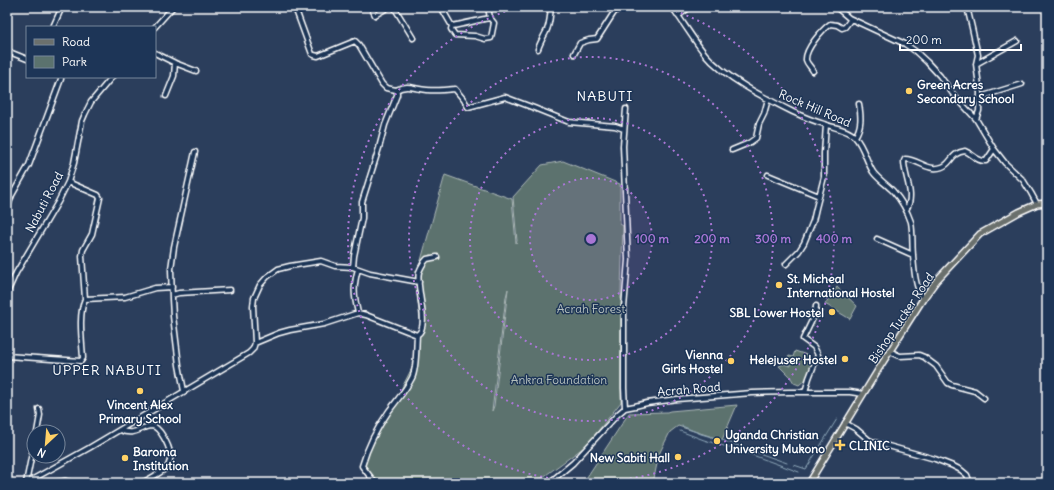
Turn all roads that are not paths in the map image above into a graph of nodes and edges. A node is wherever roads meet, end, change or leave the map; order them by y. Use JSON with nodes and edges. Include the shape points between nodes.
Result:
{"nodes":[{"id":1,"x":62,"y":7,"type":"edge"},
{"id":2,"x":173,"y":7,"type":"edge"},
{"id":3,"x":293,"y":7,"type":"edge"},
{"id":4,"x":371,"y":7,"type":"edge"},
{"id":5,"x":390,"y":7,"type":"edge"},
{"id":6,"x":394,"y":7,"type":"edge"},
{"id":7,"x":441,"y":7,"type":"edge"},
{"id":8,"x":488,"y":7,"type":"edge"},
{"id":9,"x":551,"y":7,"type":"edge"},
{"id":10,"x":619,"y":7,"type":"edge"},
{"id":11,"x":672,"y":7,"type":"edge"},
{"id":12,"x":690,"y":7,"type":"edge"},
{"id":13,"x":836,"y":7,"type":"edge"},
{"id":14,"x":967,"y":7,"type":"edge"},
{"id":15,"x":678,"y":16,"type":"junction"},
{"id":16,"x":490,"y":18,"type":"junction"},
{"id":17,"x":851,"y":20,"type":"junction"},
{"id":18,"x":53,"y":26,"type":"edge"},
{"id":19,"x":156,"y":26,"type":"edge"},
{"id":20,"x":452,"y":26,"type":"junction"},
{"id":21,"x":413,"y":38,"type":"dead end"},
{"id":22,"x":1017,"y":41,"type":"dead end"},
{"id":23,"x":538,"y":49,"type":"dead end"},
{"id":24,"x":7,"y":52,"type":"edge"},
{"id":25,"x":156,"y":53,"type":"edge"},
{"id":26,"x":574,"y":54,"type":"dead end"},
{"id":27,"x":26,"y":59,"type":"edge"},
{"id":28,"x":176,"y":63,"type":"junction"},
{"id":29,"x":976,"y":64,"type":"junction"},
{"id":30,"x":196,"y":71,"type":"dead end"},
{"id":31,"x":813,"y":71,"type":"dead end"},
{"id":32,"x":61,"y":78,"type":"edge"},
{"id":33,"x":111,"y":78,"type":"edge"},
{"id":34,"x":1022,"y":84,"type":"dead end"},
{"id":35,"x":396,"y":90,"type":"junction"},
{"id":36,"x":166,"y":96,"type":"dead end"},
{"id":37,"x":980,"y":97,"type":"junction"},
{"id":38,"x":768,"y":99,"type":"junction"},
{"id":39,"x":859,"y":104,"type":"dead end"},
{"id":40,"x":626,"y":109,"type":"dead end"},
{"id":41,"x":976,"y":119,"type":"junction"},
{"id":42,"x":826,"y":125,"type":"junction"},
{"id":43,"x":624,"y":129,"type":"junction"},
{"id":44,"x":855,"y":137,"type":"junction"},
{"id":45,"x":994,"y":149,"type":"junction"},
{"id":46,"x":732,"y":150,"type":"dead end"},
{"id":47,"x":195,"y":152,"type":"dead end"},
{"id":48,"x":768,"y":175,"type":"dead end"},
{"id":49,"x":68,"y":182,"type":"junction"},
{"id":50,"x":819,"y":196,"type":"junction"},
{"id":51,"x":1047,"y":203,"type":"edge"},
{"id":52,"x":1037,"y":204,"type":"junction"},
{"id":53,"x":7,"y":209,"type":"edge"},
{"id":54,"x":906,"y":210,"type":"junction"},
{"id":55,"x":877,"y":239,"type":"dead end"},
{"id":56,"x":913,"y":255,"type":"junction"},
{"id":57,"x":437,"y":258,"type":"dead end"},
{"id":58,"x":786,"y":264,"type":"dead end"},
{"id":59,"x":353,"y":267,"type":"junction"},
{"id":60,"x":358,"y":269,"type":"junction"},
{"id":61,"x":419,"y":282,"type":"junction"},
{"id":62,"x":172,"y":287,"type":"junction"},
{"id":63,"x":230,"y":290,"type":"dead end"},
{"id":64,"x":7,"y":293,"type":"edge"},
{"id":65,"x":172,"y":295,"type":"junction"},
{"id":66,"x":85,"y":299,"type":"junction"},
{"id":67,"x":923,"y":299,"type":"junction"},
{"id":68,"x":816,"y":306,"type":"dead end"},
{"id":69,"x":358,"y":313,"type":"junction"},
{"id":70,"x":417,"y":335,"type":"junction"},
{"id":71,"x":255,"y":343,"type":"junction"},
{"id":72,"x":889,"y":351,"type":"junction"},
{"id":73,"x":7,"y":356,"type":"edge"},
{"id":74,"x":184,"y":391,"type":"junction"},
{"id":75,"x":805,"y":392,"type":"junction"},
{"id":76,"x":863,"y":394,"type":"junction"},
{"id":77,"x":984,"y":398,"type":"dead end"},
{"id":78,"x":625,"y":408,"type":"junction"},
{"id":79,"x":39,"y":409,"type":"dead end"},
{"id":80,"x":845,"y":423,"type":"junction"},
{"id":81,"x":38,"y":424,"type":"edge"},
{"id":82,"x":120,"y":430,"type":"junction"},
{"id":83,"x":30,"y":464,"type":"edge"},
{"id":84,"x":26,"y":483,"type":"edge"},
{"id":85,"x":52,"y":483,"type":"edge"},
{"id":86,"x":73,"y":483,"type":"edge"},
{"id":87,"x":142,"y":483,"type":"edge"},
{"id":88,"x":375,"y":483,"type":"edge"},
{"id":89,"x":549,"y":483,"type":"edge"},
{"id":90,"x":809,"y":483,"type":"edge"},
{"id":91,"x":970,"y":483,"type":"edge"}],
"edges":[{"from":1,"to":18,"type":"street"},
{"from":2,"to":19,"type":"street"},
{"from":3,"to":35,"type":"street","via":[[314,56],[355,41],[382,84],[386,88]]},
{"from":4,"to":5,"type":"street","via":[[375,15]]},
{"from":6,"to":21,"type":"street"},
{"from":7,"to":20,"type":"street"},
{"from":8,"to":16,"type":"street"},
{"from":9,"to":23,"type":"street","via":[[549,22]]},
{"from":10,"to":26,"type":"street","via":[[597,39],[580,43]]},
{"from":11,"to":15,"type":"street","name":"Rock Hill Road"},
{"from":12,"to":15,"type":"street"},
{"from":13,"to":17,"type":"street"},
{"from":14,"to":29,"type":"street","via":[[978,55]]},
{"from":15,"to":38,"type":"street","name":"Rock Hill Road","via":[[714,64]]},
{"from":16,"to":20,"type":"street"},
{"from":16,"to":20,"type":"street","via":[[494,23],[491,38],[455,35]]},
{"from":17,"to":31,"type":"street","via":[[842,28],[833,24],[827,26],[810,45],[806,60]]},
{"from":17,"to":41,"type":"street","via":[[915,51]]},
{"from":22,"to":29,"type":"street"},
{"from":24,"to":27,"type":"street"},
{"from":25,"to":28,"type":"street"},
{"from":28,"to":30,"type":"street"},
{"from":28,"to":36,"type":"street"},
{"from":29,"to":37,"type":"street"},
{"from":32,"to":53,"type":"street","via":[[30,164]]},
{"from":33,"to":49,"type":"street","name":"Nabuti Road","via":[[91,102],[82,121]]},
{"from":34,"to":37,"type":"street"},
{"from":35,"to":43,"type":"street","via":[[402,87],[428,90],[455,89],[468,107],[505,97],[569,122]]},
{"from":35,"to":59,"type":"street","via":[[397,95],[385,124],[362,202],[362,218]]},
{"from":37,"to":41,"type":"street"},
{"from":38,"to":42,"type":"street","name":"Rock Hill Road"},
{"from":38,"to":46,"type":"street","via":[[756,138]]},
{"from":39,"to":44,"type":"street","via":[[860,124]]},
{"from":40,"to":43,"type":"street"},
{"from":41,"to":45,"type":"street"},
{"from":42,"to":44,"type":"street","name":"Rock Hill Road","via":[[849,132]]},
{"from":42,"to":50,"type":"street","via":[[824,177]]},
{"from":43,"to":78,"type":"street","via":[[628,260],[624,308]]},
{"from":44,"to":54,"type":"street","name":"Rock Hill Road","via":[[873,172],[899,198]]},
{"from":45,"to":52,"type":"street","via":[[1022,180]]},
{"from":45,"to":54,"type":"street","via":[[986,161],[979,161],[965,151],[953,156],[946,166],[940,168],[928,167],[905,159],[910,199]]},
{"from":47,"to":62,"type":"street","via":[[173,256]]},
{"from":48,"to":50,"type":"street"},
{"from":49,"to":64,"type":"street","name":"Nabuti Road"},
{"from":49,"to":66,"type":"street","via":[[100,198],[92,234],[82,256]]},
{"from":50,"to":58,"type":"street","via":[[809,232],[799,251]]},
{"from":51,"to":52,"type":"main road","name":"Bishop Tucker Road"},
{"from":52,"to":67,"type":"main road","name":"Bishop Tucker Road","via":[[980,234],[937,280]]},
{"from":54,"to":56,"type":"street","name":"Rock Hill Road","via":[[912,231]]},
{"from":55,"to":56,"type":"street"},
{"from":56,"to":67,"type":"street","name":"Rock Hill Road","via":[[918,287]]},
{"from":57,"to":61,"type":"street","via":[[428,258],[424,263],[419,272]]},
{"from":59,"to":60,"type":"street"},
{"from":59,"to":71,"type":"street","via":[[335,266],[321,261],[290,266],[274,272],[260,285],[253,301]]},
{"from":60,"to":61,"type":"street"},
{"from":60,"to":69,"type":"street","via":[[354,292]]},
{"from":61,"to":70,"type":"street","via":[[422,327]]},
{"from":62,"to":65,"type":"street"},
{"from":62,"to":66,"type":"street","via":[[155,288],[125,297]]},
{"from":63,"to":65,"type":"street"},
{"from":65,"to":74,"type":"street"},
{"from":66,"to":73,"type":"street","via":[[82,307],[81,361]]},
{"from":67,"to":72,"type":"main road","name":"Bishop Tucker Road"},
{"from":68,"to":75,"type":"street","via":[[815,314],[803,339],[814,347],[818,355]]},
{"from":69,"to":70,"type":"street"},
{"from":69,"to":71,"type":"street","via":[[324,324],[279,333]]},
{"from":70,"to":88,"type":"street","via":[[413,376],[374,435],[362,466]]},
{"from":71,"to":74,"type":"street","via":[[249,353]]},
{"from":72,"to":76,"type":"main road","name":"Bishop Tucker Road"},
{"from":72,"to":77,"type":"street","via":[[900,356],[920,355],[936,366],[948,383],[974,391]]},
{"from":74,"to":82,"type":"street"},
{"from":75,"to":76,"type":"street","name":"Acrah Road"},
{"from":75,"to":78,"type":"street","name":"Acrah Road","via":[[677,399]]},
{"from":76,"to":80,"type":"main road","name":"Bishop Tucker Road"},
{"from":78,"to":89,"type":"street","via":[[573,463]]},
{"from":79,"to":81,"type":"street"},
{"from":80,"to":90,"type":"main road","name":"Bishop Tucker Road"},
{"from":80,"to":91,"type":"street","via":[[869,440],[957,468],[967,475]]},
{"from":82,"to":84,"type":"street"},
{"from":82,"to":87,"type":"street","via":[[131,433],[154,426],[165,440],[170,454],[168,466]]},
{"from":83,"to":84,"type":"street"},
{"from":85,"to":86,"type":"street","via":[[65,480]]}]}
